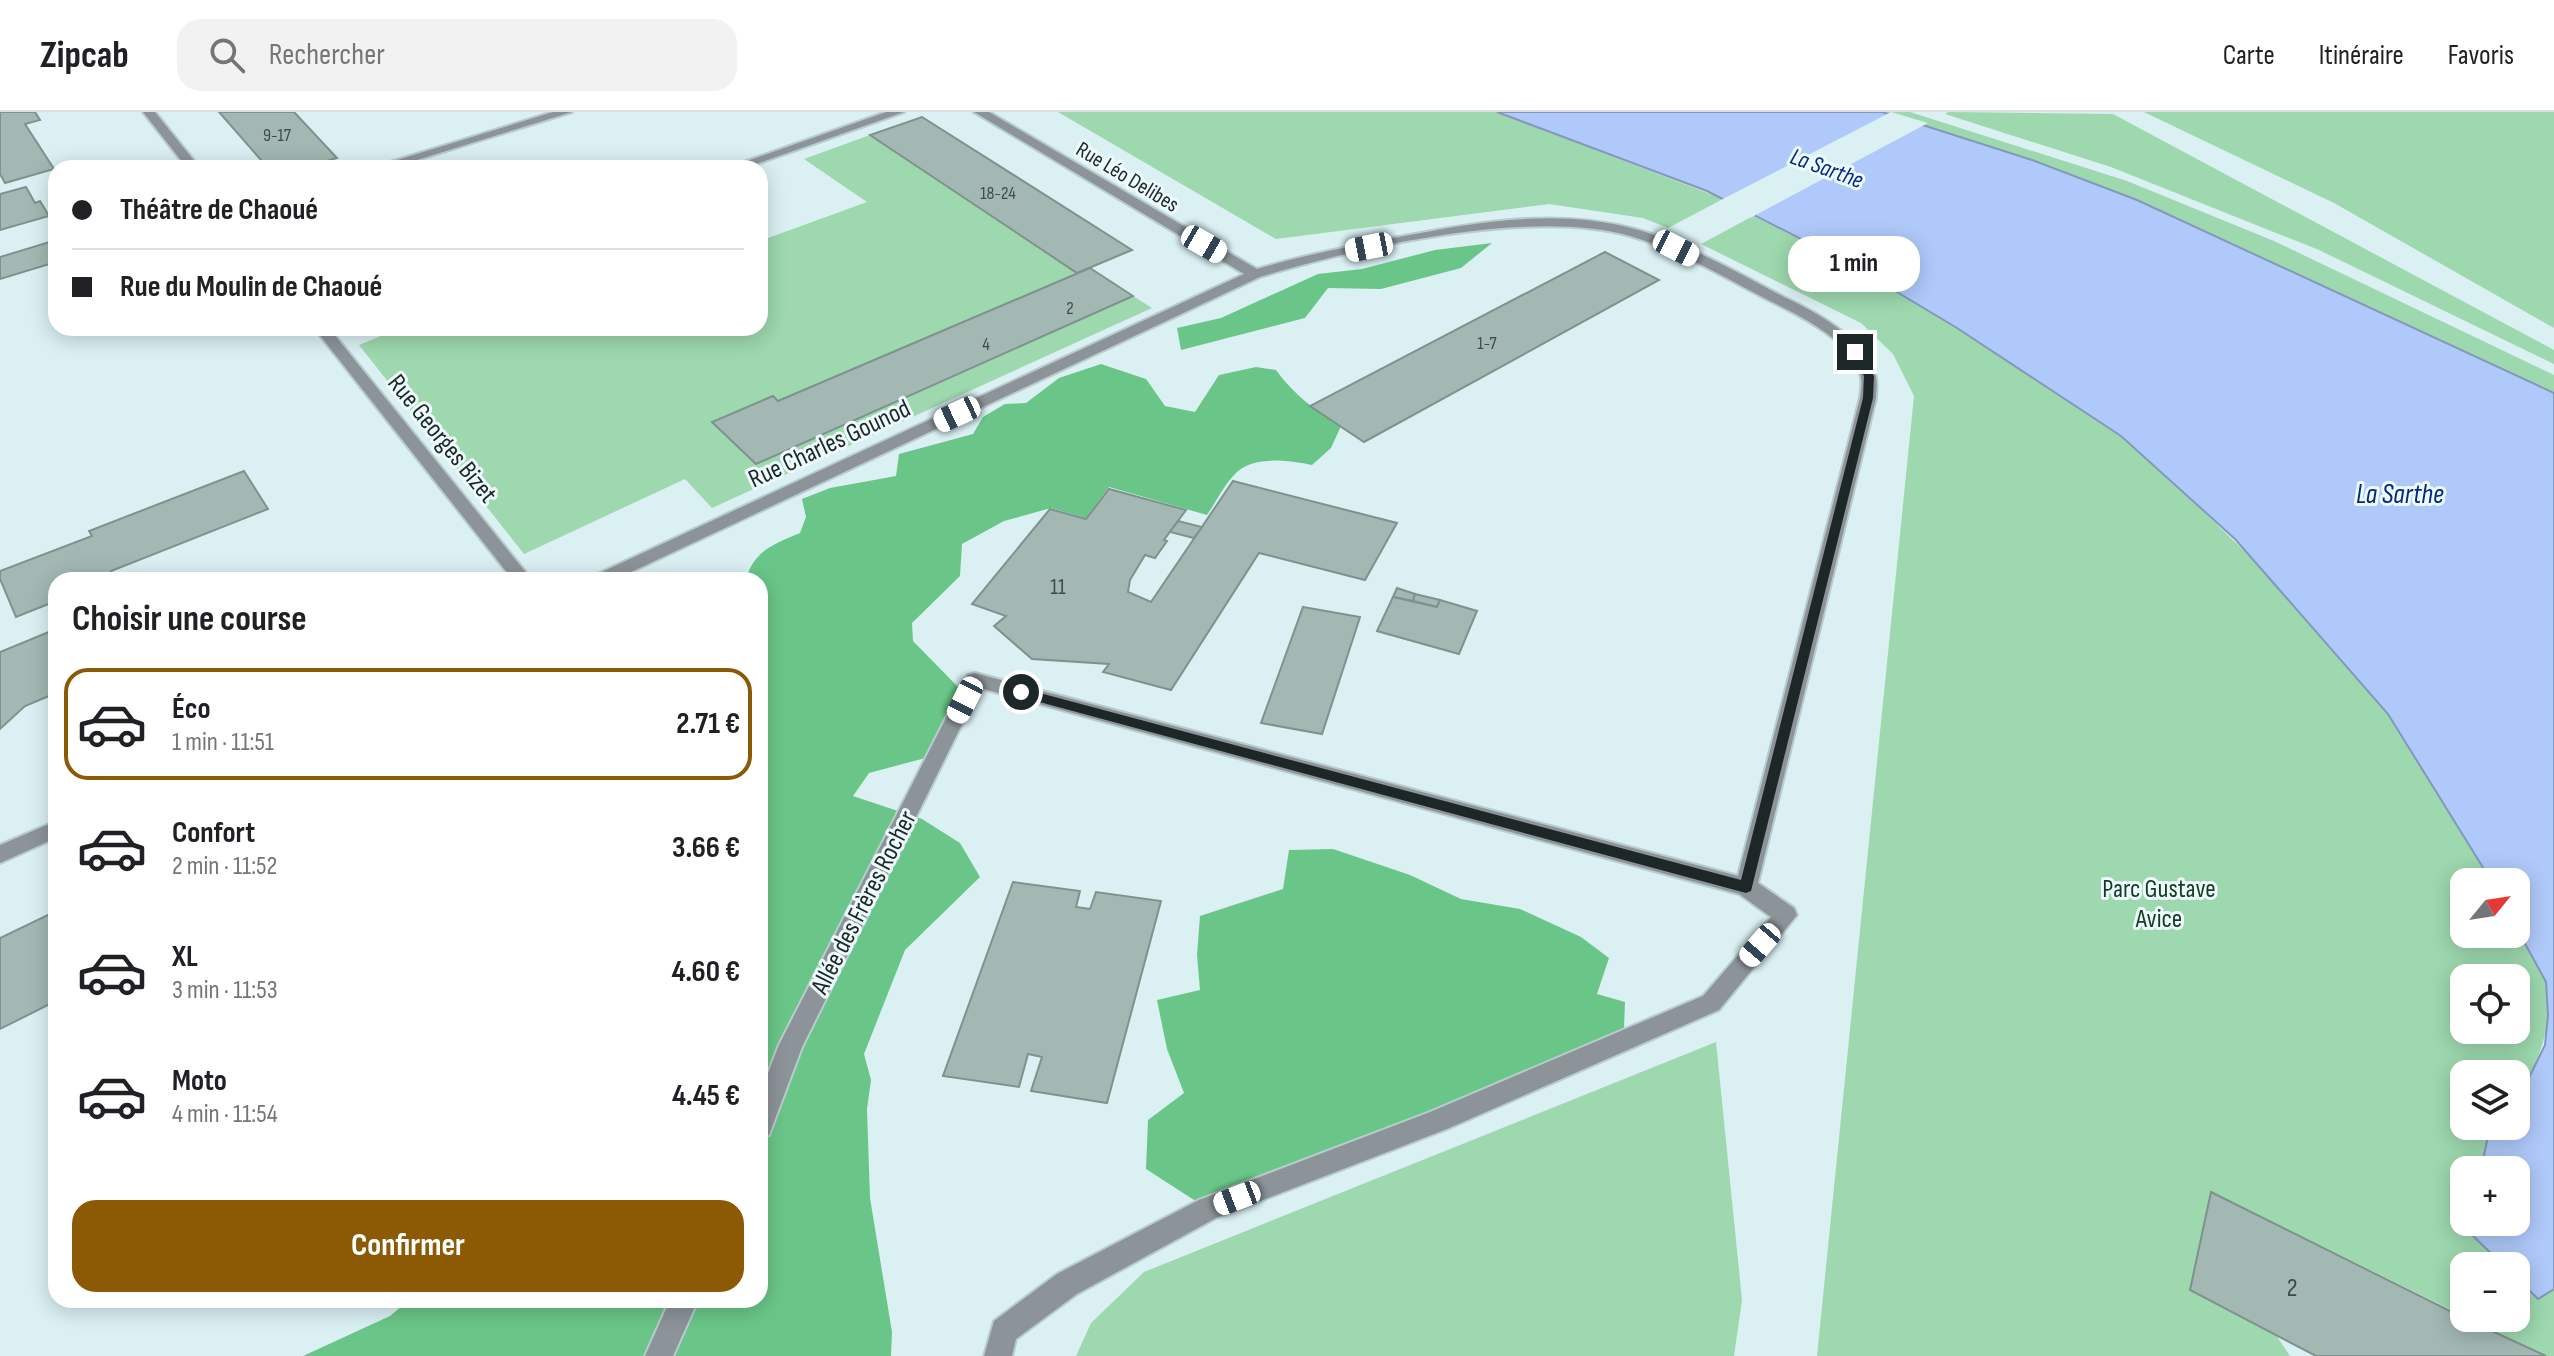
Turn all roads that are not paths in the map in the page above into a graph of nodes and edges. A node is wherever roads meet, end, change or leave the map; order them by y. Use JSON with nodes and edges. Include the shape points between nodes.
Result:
{"nodes":[{"id":1,"x":149,"y":112,"type":"edge"},
{"id":2,"x":566,"y":112,"type":"edge"},
{"id":3,"x":898,"y":112,"type":"edge"},
{"id":4,"x":980,"y":112,"type":"edge"},
{"id":5,"x":188,"y":160,"type":"edge"},
{"id":6,"x":404,"y":160,"type":"edge"},
{"id":7,"x":757,"y":160,"type":"edge"},
{"id":8,"x":1255,"y":274,"type":"junction"},
{"id":9,"x":327,"y":336,"type":"edge"},
{"id":10,"x":517,"y":572,"type":"edge"},
{"id":11,"x":616,"y":572,"type":"edge"},
{"id":12,"x":48,"y":833,"type":"edge"},
{"id":13,"x":0,"y":854,"type":"edge"},
{"id":14,"x":1746,"y":887,"type":"junction"},
{"id":15,"x":768,"y":1106,"type":"edge"},
{"id":16,"x":680,"y":1308,"type":"edge"},
{"id":17,"x":659,"y":1356,"type":"edge"},
{"id":18,"x":998,"y":1356,"type":"edge"}],
"edges":[{"from":1,"to":5,"type":"street"},
{"from":2,"to":6,"type":"street"},
{"from":3,"to":7,"type":"street"},
{"from":4,"to":8,"type":"street","name":"Rue Léo Delibes"},
{"from":8,"to":11,"type":"street","name":"Rue Charles Gounod"},
{"from":8,"to":14,"type":"street","name":"Rue Charles Gounod","via":[[1308,258],[1476,228],[1521,222],[1596,225],[1676,248],[1802,311],[1855,352],[1869,376],[1868,398]]},
{"from":9,"to":10,"type":"street","name":"Rue Georges Bizet"},
{"from":12,"to":13,"type":"street"},
{"from":14,"to":15,"type":"street","name":"Allée des Frères Rocher","via":[[975,680],[791,1045]]},
{"from":14,"to":18,"type":"street","via":[[1786,915],[1711,1003],[1438,1121],[1208,1209],[1067,1284],[1004,1331]]},
{"from":16,"to":17,"type":"street"}]}
